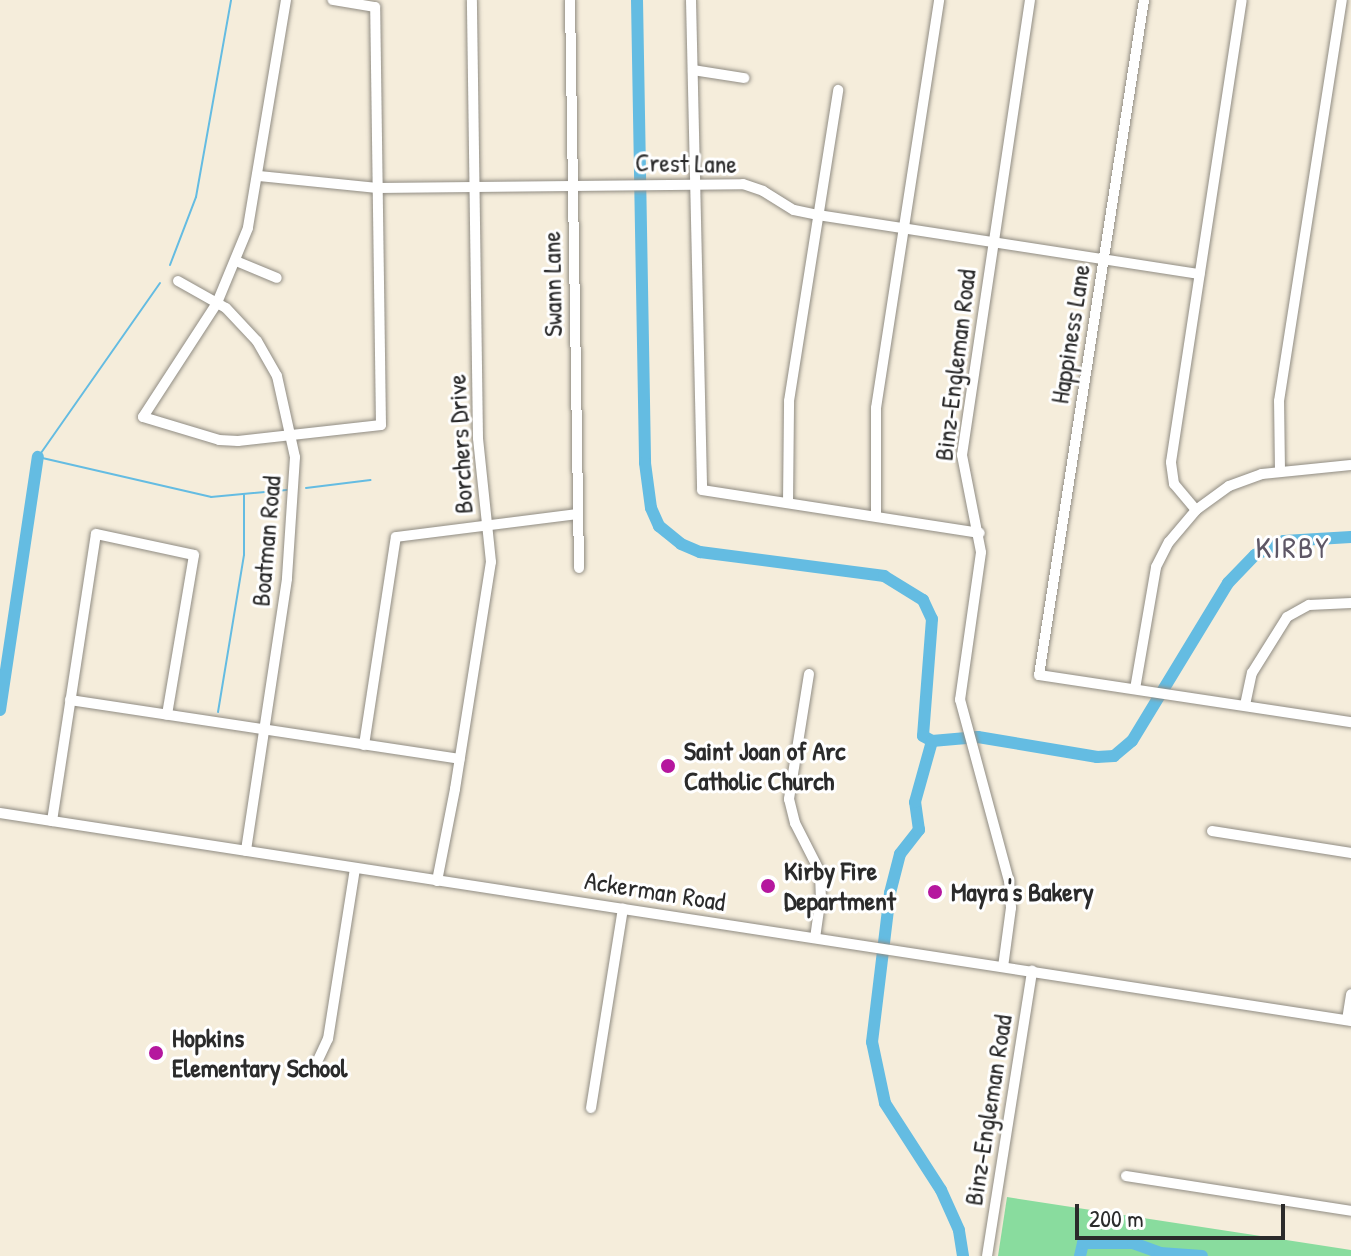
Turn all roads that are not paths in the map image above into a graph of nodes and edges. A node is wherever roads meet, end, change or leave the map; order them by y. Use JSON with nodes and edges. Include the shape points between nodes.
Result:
{"nodes":[{"id":1,"x":286,"y":0,"type":"edge"},
{"id":2,"x":333,"y":0,"type":"edge"},
{"id":3,"x":472,"y":0,"type":"edge"},
{"id":4,"x":570,"y":0,"type":"edge"},
{"id":5,"x":691,"y":0,"type":"edge"},
{"id":6,"x":939,"y":0,"type":"edge"},
{"id":7,"x":1030,"y":0,"type":"edge"},
{"id":8,"x":1144,"y":0,"type":"edge"},
{"id":9,"x":1242,"y":0,"type":"edge"},
{"id":10,"x":1342,"y":0,"type":"edge"},
{"id":11,"x":693,"y":70,"type":"junction"},
{"id":12,"x":744,"y":78,"type":"dead end"},
{"id":13,"x":838,"y":90,"type":"dead end"},
{"id":14,"x":259,"y":176,"type":"junction"},
{"id":15,"x":696,"y":184,"type":"junction"},
{"id":16,"x":573,"y":185,"type":"junction"},
{"id":17,"x":475,"y":186,"type":"junction"},
{"id":18,"x":377,"y":188,"type":"junction"},
{"id":19,"x":818,"y":215,"type":"junction"},
{"id":20,"x":904,"y":227,"type":"junction"},
{"id":21,"x":992,"y":242,"type":"junction"},
{"id":22,"x":1104,"y":259,"type":"junction"},
{"id":23,"x":236,"y":261,"type":"junction"},
{"id":24,"x":1199,"y":274,"type":"junction"},
{"id":25,"x":277,"y":278,"type":"dead end"},
{"id":26,"x":178,"y":281,"type":"dead end"},
{"id":27,"x":217,"y":303,"type":"junction"},
{"id":28,"x":290,"y":434,"type":"junction"},
{"id":29,"x":1351,"y":465,"type":"edge"},
{"id":30,"x":1280,"y":470,"type":"junction"},
{"id":31,"x":788,"y":503,"type":"junction"},
{"id":32,"x":1196,"y":510,"type":"junction"},
{"id":33,"x":577,"y":514,"type":"junction"},
{"id":34,"x":876,"y":516,"type":"junction"},
{"id":35,"x":486,"y":526,"type":"junction"},
{"id":36,"x":980,"y":533,"type":"junction"},
{"id":37,"x":579,"y":568,"type":"dead end"},
{"id":38,"x":1351,"y":603,"type":"edge"},
{"id":39,"x":809,"y":674,"type":"dead end"},
{"id":40,"x":1138,"y":689,"type":"junction"},
{"id":41,"x":70,"y":700,"type":"junction"},
{"id":42,"x":1245,"y":705,"type":"junction"},
{"id":43,"x":167,"y":715,"type":"junction"},
{"id":44,"x":1351,"y":722,"type":"edge"},
{"id":45,"x":265,"y":729,"type":"junction"},
{"id":46,"x":364,"y":745,"type":"junction"},
{"id":47,"x":460,"y":759,"type":"junction"},
{"id":48,"x":0,"y":813,"type":"edge"},
{"id":49,"x":52,"y":821,"type":"junction"},
{"id":50,"x":1212,"y":831,"type":"dead end"},
{"id":51,"x":246,"y":851,"type":"junction"},
{"id":52,"x":1351,"y":853,"type":"edge"},
{"id":53,"x":355,"y":868,"type":"junction"},
{"id":54,"x":437,"y":881,"type":"junction"},
{"id":55,"x":623,"y":909,"type":"junction"},
{"id":56,"x":815,"y":938,"type":"junction"},
{"id":57,"x":1003,"y":967,"type":"junction"},
{"id":58,"x":1032,"y":971,"type":"junction"},
{"id":59,"x":1351,"y":994,"type":"edge"},
{"id":60,"x":1349,"y":1020,"type":"edge"},
{"id":61,"x":318,"y":1060,"type":"dead end"},
{"id":62,"x":591,"y":1108,"type":"dead end"},
{"id":63,"x":1126,"y":1176,"type":"dead end"},
{"id":64,"x":1351,"y":1211,"type":"edge"},
{"id":65,"x":987,"y":1256,"type":"edge"}],
"edges":[{"from":1,"to":14,"type":"street"},
{"from":2,"to":18,"type":"street","via":[[375,7]]},
{"from":3,"to":17,"type":"street","name":"Borchers Drive"},
{"from":4,"to":16,"type":"street","name":"Swann Lane"},
{"from":5,"to":11,"type":"street"},
{"from":6,"to":20,"type":"street"},
{"from":7,"to":21,"type":"street","name":"Binz-Engleman Road"},
{"from":8,"to":22,"type":"street","name":"Happiness Lane"},
{"from":9,"to":24,"type":"street"},
{"from":10,"to":30,"type":"street","via":[[1279,401]]},
{"from":11,"to":12,"type":"street"},
{"from":11,"to":15,"type":"street"},
{"from":13,"to":19,"type":"street"},
{"from":14,"to":18,"type":"street","name":"Crest Lane"},
{"from":14,"to":23,"type":"street"},
{"from":15,"to":16,"type":"street","name":"Crest Lane"},
{"from":15,"to":19,"type":"street","name":"Crest Lane","via":[[750,186],[794,210]]},
{"from":15,"to":31,"type":"street","via":[[702,490]]},
{"from":16,"to":17,"type":"street","name":"Crest Lane"},
{"from":16,"to":33,"type":"street","name":"Swann Lane"},
{"from":17,"to":18,"type":"street","name":"Crest Lane"},
{"from":17,"to":35,"type":"street","name":"Borchers Drive","via":[[478,438]]},
{"from":18,"to":28,"type":"street","via":[[381,425]]},
{"from":19,"to":20,"type":"street","name":"Crest Lane"},
{"from":19,"to":31,"type":"street","via":[[789,401]]},
{"from":20,"to":21,"type":"street","name":"Crest Lane"},
{"from":20,"to":34,"type":"street","via":[[874,420]]},
{"from":21,"to":22,"type":"street","name":"Crest Lane"},
{"from":21,"to":36,"type":"street","name":"Binz-Engleman Road","via":[[962,455]]},
{"from":22,"to":24,"type":"street","name":"Crest Lane"},
{"from":22,"to":40,"type":"street","name":"Happiness Lane","via":[[1039,675]]},
{"from":23,"to":25,"type":"street"},
{"from":23,"to":27,"type":"street"},
{"from":24,"to":32,"type":"street","via":[[1171,462],[1174,484]]},
{"from":26,"to":27,"type":"street","name":"Boatman Road"},
{"from":27,"to":28,"type":"street","name":"Boatman Road","via":[[244,325],[270,361]]},
{"from":27,"to":28,"type":"street","via":[[143,417],[228,441]]},
{"from":28,"to":45,"type":"street","name":"Boatman Road","via":[[296,469],[291,544]]},
{"from":29,"to":30,"type":"street"},
{"from":30,"to":32,"type":"street","via":[[1229,486]]},
{"from":31,"to":34,"type":"street"},
{"from":32,"to":40,"type":"street","via":[[1156,567]]},
{"from":33,"to":35,"type":"street"},
{"from":33,"to":37,"type":"street","name":"Swann Lane"},
{"from":34,"to":36,"type":"street"},
{"from":35,"to":46,"type":"street","via":[[396,537]]},
{"from":35,"to":47,"type":"street","name":"Borchers Drive","via":[[491,562]]},
{"from":36,"to":57,"type":"street","name":"Binz-Engleman Road","via":[[980,571],[960,688],[963,721],[1009,881]]},
{"from":38,"to":42,"type":"street","via":[[1309,605],[1287,617],[1252,673]]},
{"from":39,"to":56,"type":"street","via":[[789,799],[820,872]]},
{"from":40,"to":42,"type":"street"},
{"from":41,"to":43,"type":"street"},
{"from":41,"to":43,"type":"street","via":[[96,534],[194,555]]},
{"from":41,"to":49,"type":"street"},
{"from":42,"to":44,"type":"street"},
{"from":43,"to":45,"type":"street"},
{"from":45,"to":46,"type":"street"},
{"from":45,"to":51,"type":"street","name":"Boatman Road"},
{"from":46,"to":47,"type":"street"},
{"from":47,"to":54,"type":"street","name":"Borchers Drive"},
{"from":48,"to":49,"type":"street","name":"Ackerman Road"},
{"from":49,"to":51,"type":"street","name":"Ackerman Road"},
{"from":50,"to":52,"type":"street"},
{"from":51,"to":53,"type":"street","name":"Ackerman Road"},
{"from":53,"to":54,"type":"street","name":"Ackerman Road"},
{"from":53,"to":61,"type":"street","via":[[328,1039]]},
{"from":54,"to":55,"type":"street","name":"Ackerman Road"},
{"from":55,"to":56,"type":"street","name":"Ackerman Road"},
{"from":55,"to":62,"type":"street"},
{"from":56,"to":57,"type":"street","name":"Ackerman Road"},
{"from":57,"to":58,"type":"street","name":"Ackerman Road"},
{"from":58,"to":60,"type":"street","name":"Ackerman Road"},
{"from":58,"to":65,"type":"street","name":"Binz-Engleman Road"},
{"from":59,"to":60,"type":"street"},
{"from":63,"to":64,"type":"street"}]}
